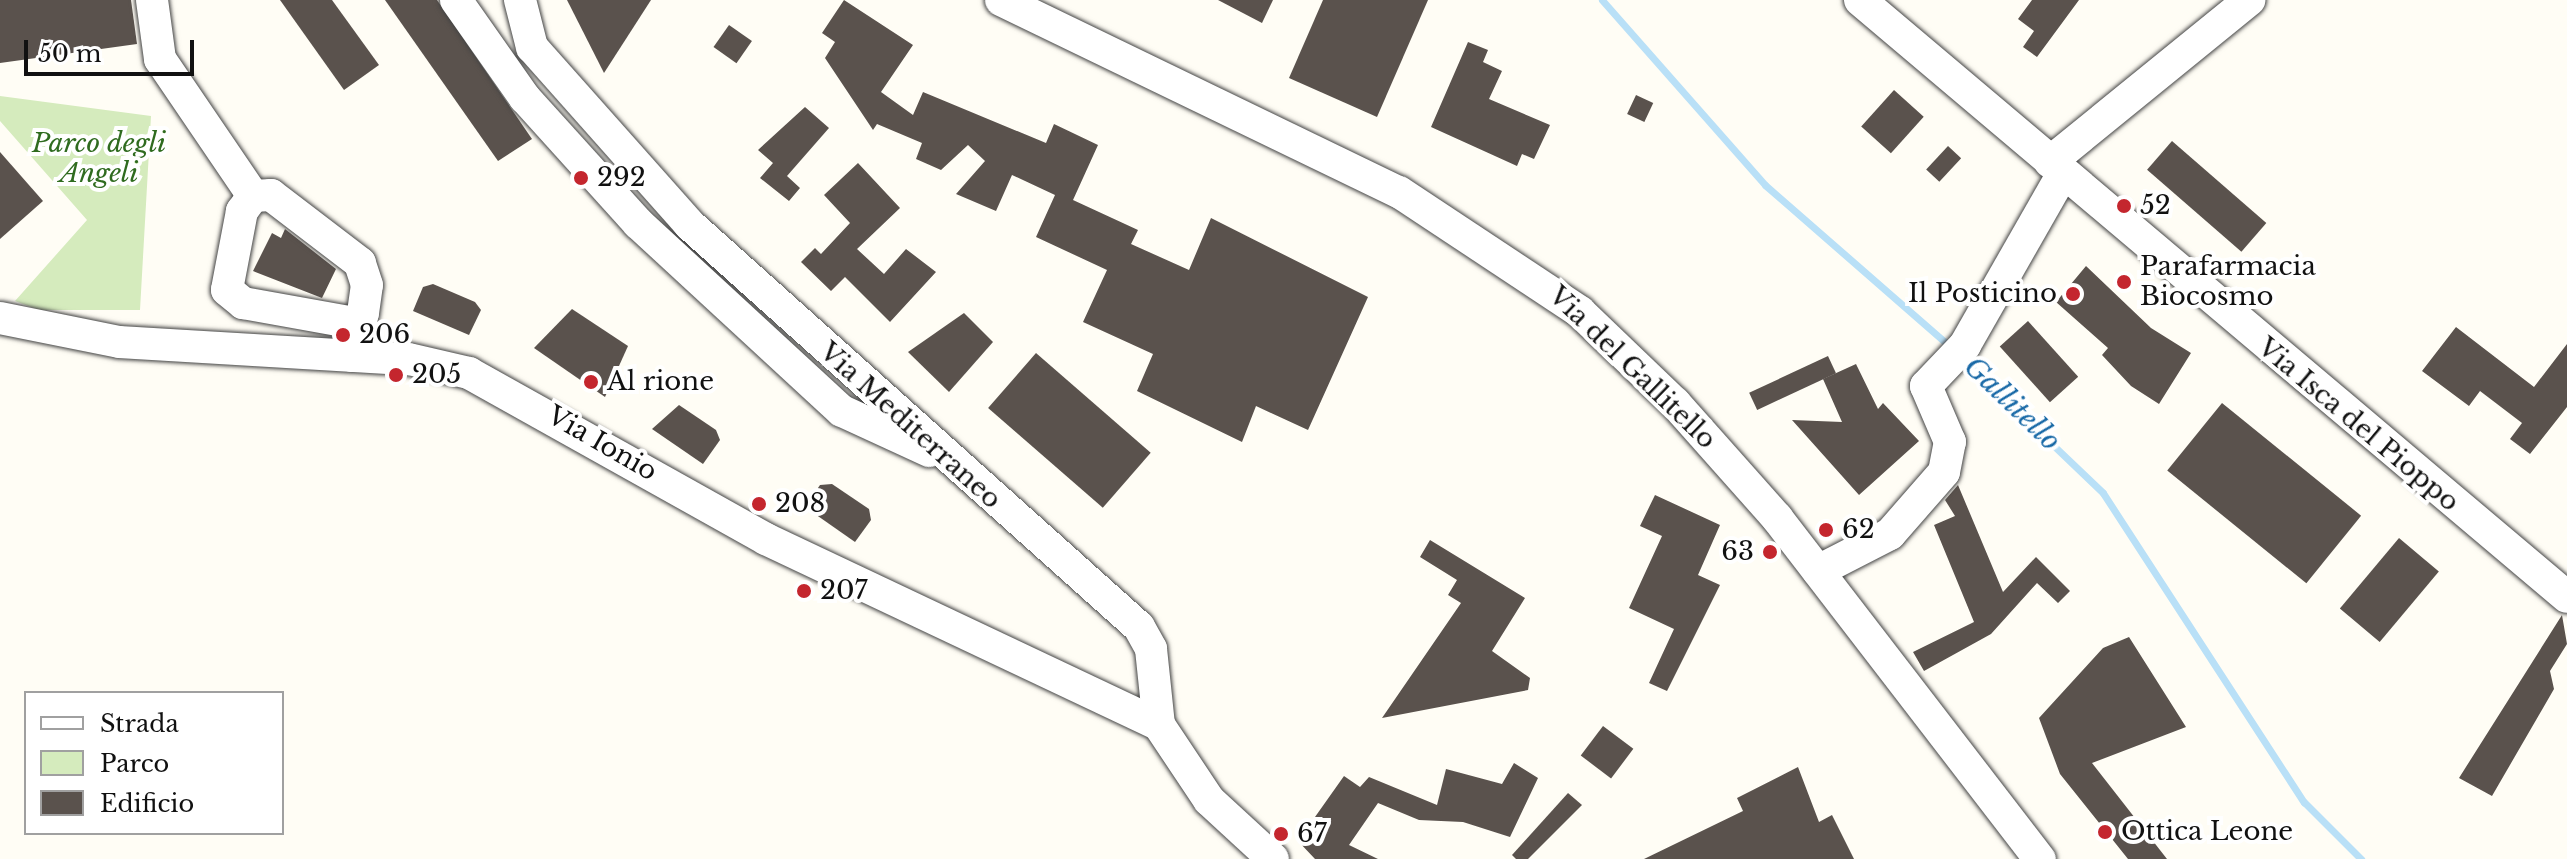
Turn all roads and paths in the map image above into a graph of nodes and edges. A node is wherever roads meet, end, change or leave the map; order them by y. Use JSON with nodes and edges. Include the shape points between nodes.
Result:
{"nodes":[{"id":1,"x":152,"y":0,"type":"edge"},
{"id":2,"x":456,"y":0,"type":"edge"},
{"id":3,"x":520,"y":0,"type":"edge"},
{"id":4,"x":1001,"y":0,"type":"edge"},
{"id":5,"x":1860,"y":0,"type":"edge"},
{"id":6,"x":2249,"y":0,"type":"edge"},
{"id":7,"x":2057,"y":168,"type":"junction"},
{"id":8,"x":253,"y":196,"type":"junction"},
{"id":9,"x":0,"y":318,"type":"edge"},
{"id":10,"x":360,"y":324,"type":"junction"},
{"id":11,"x":352,"y":356,"type":"junction"},
{"id":12,"x":939,"y":455,"type":"junction"},
{"id":13,"x":1818,"y":571,"type":"junction"},
{"id":14,"x":2567,"y":597,"type":"edge"},
{"id":15,"x":1159,"y":725,"type":"junction"},
{"id":16,"x":1273,"y":859,"type":"edge"},
{"id":17,"x":2040,"y":859,"type":"edge"}],
"edges":[{"from":1,"to":8,"type":"street","via":[[160,59]]},
{"from":2,"to":12,"type":"street","via":[[525,98],[638,223],[842,411],[888,439]]},
{"from":3,"to":12,"type":"street","name":"Via Mediterraneo","via":[[532,47],[586,113],[689,224]]},
{"from":4,"to":13,"type":"street","name":"Via del Gallitello","via":[[1399,192],[1530,273],[1675,403]]},
{"from":5,"to":7,"type":"street","name":"Via Isca del Pioppo"},
{"from":6,"to":7,"type":"street"},
{"from":7,"to":13,"type":"street","via":[[1965,345],[1941,367],[1926,394],[1950,442],[1944,472],[1890,534]]},
{"from":7,"to":14,"type":"street","name":"Via Isca del Pioppo"},
{"from":8,"to":10,"type":"street","via":[[271,195],[360,263],[367,285]]},
{"from":8,"to":10,"type":"street","via":[[242,211],[227,290],[243,303]]},
{"from":9,"to":11,"type":"street","name":"Via Ionio","via":[[119,342]]},
{"from":10,"to":11,"type":"street"},
{"from":11,"to":15,"type":"street","name":"Via Ionio","via":[[469,373],[766,539]]},
{"from":12,"to":15,"type":"street","name":"Via Mediterraneo","via":[[1139,627],[1151,649]]},
{"from":13,"to":17,"type":"street","name":"Via del Gallitello"},
{"from":15,"to":16,"type":"street","name":"Via Mediterraneo","via":[[1209,800]]}]}
